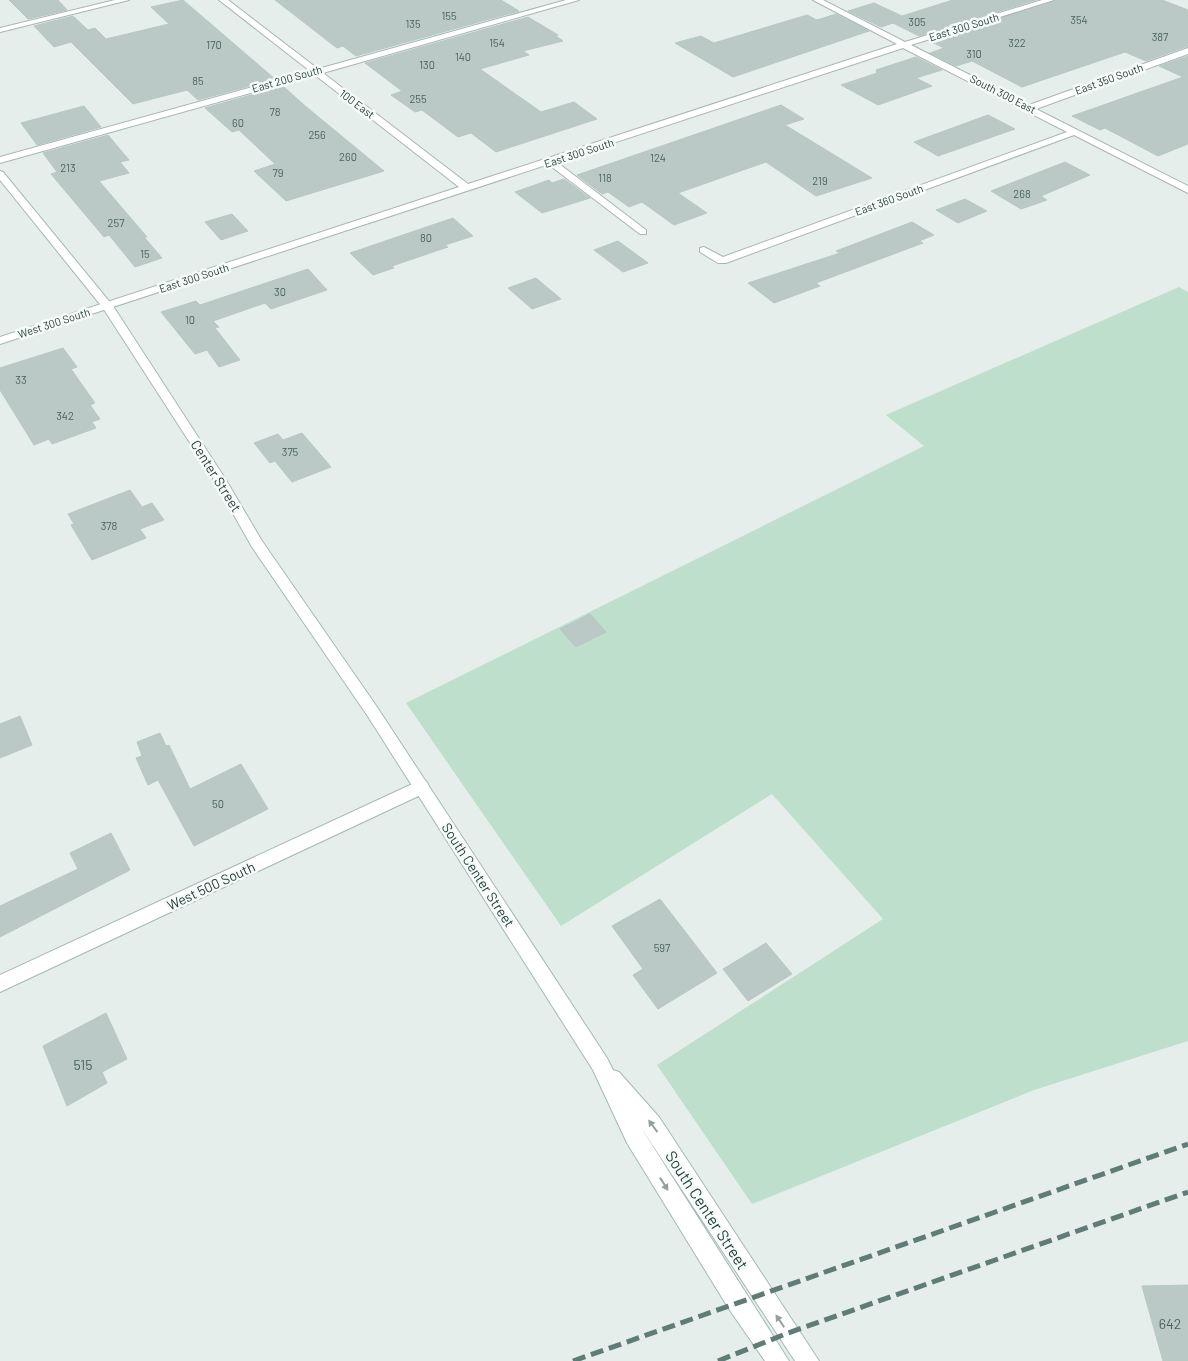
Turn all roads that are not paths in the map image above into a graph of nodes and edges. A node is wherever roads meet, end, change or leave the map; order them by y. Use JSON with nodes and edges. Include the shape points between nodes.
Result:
{"nodes":[{"id":1,"x":125,"y":0,"type":"edge"},
{"id":2,"x":223,"y":0,"type":"edge"},
{"id":3,"x":542,"y":0,"type":"edge"},
{"id":4,"x":575,"y":0,"type":"edge"},
{"id":5,"x":817,"y":0,"type":"edge"},
{"id":6,"x":1050,"y":0,"type":"edge"},
{"id":7,"x":553,"y":6,"type":"junction"},
{"id":8,"x":0,"y":30,"type":"edge"},
{"id":9,"x":906,"y":44,"type":"junction"},
{"id":10,"x":1188,"y":51,"type":"edge"},
{"id":11,"x":314,"y":72,"type":"junction"},
{"id":12,"x":1030,"y":108,"type":"junction"},
{"id":13,"x":1075,"y":132,"type":"junction"},
{"id":14,"x":0,"y":160,"type":"edge"},
{"id":15,"x":550,"y":162,"type":"junction"},
{"id":16,"x":0,"y":174,"type":"edge"},
{"id":17,"x":468,"y":189,"type":"junction"},
{"id":18,"x":1188,"y":190,"type":"edge"},
{"id":19,"x":643,"y":232,"type":"dead end"},
{"id":20,"x":704,"y":250,"type":"dead end"},
{"id":21,"x":107,"y":306,"type":"junction"},
{"id":22,"x":0,"y":341,"type":"edge"},
{"id":23,"x":421,"y":787,"type":"junction"},
{"id":24,"x":0,"y":984,"type":"edge"},
{"id":25,"x":600,"y":1064,"type":"junction"},
{"id":26,"x":778,"y":1361,"type":"edge"},
{"id":27,"x":808,"y":1361,"type":"edge"}],
"edges":[{"from":1,"to":8,"type":"street"},
{"from":2,"to":11,"type":"street","name":"100 East"},
{"from":3,"to":7,"type":"street"},
{"from":4,"to":7,"type":"street","name":"East 200 South"},
{"from":5,"to":9,"type":"street","name":"South 300 East"},
{"from":6,"to":9,"type":"street","name":"East 300 South"},
{"from":7,"to":11,"type":"street","name":"East 200 South"},
{"from":9,"to":12,"type":"street","name":"South 300 East"},
{"from":9,"to":15,"type":"street","name":"East 300 South"},
{"from":10,"to":12,"type":"street","name":"East 350 South"},
{"from":11,"to":14,"type":"street","name":"East 200 South"},
{"from":11,"to":17,"type":"street","name":"100 East"},
{"from":12,"to":13,"type":"street","name":"South 300 East"},
{"from":13,"to":18,"type":"street","name":"South 300 East"},
{"from":13,"to":20,"type":"street","name":"East 360 South","via":[[722,261]]},
{"from":15,"to":17,"type":"street","name":"East 300 South"},
{"from":15,"to":19,"type":"lane"},
{"from":16,"to":21,"type":"street","name":"Center Street"},
{"from":17,"to":21,"type":"street","name":"East 300 South"},
{"from":21,"to":22,"type":"street","name":"West 300 South"},
{"from":21,"to":23,"type":"street","name":"Center Street","via":[[220,480],[257,544]]},
{"from":23,"to":24,"type":"street","name":"West 500 South"},
{"from":23,"to":25,"type":"street","name":"South Center Street"},
{"from":25,"to":26,"type":"street","name":"South Center Street","one_way":true,"via":[[634,1136]]},
{"from":27,"to":25,"type":"street","name":"South Center Street","one_way":true,"via":[[652,1124]]}]}
